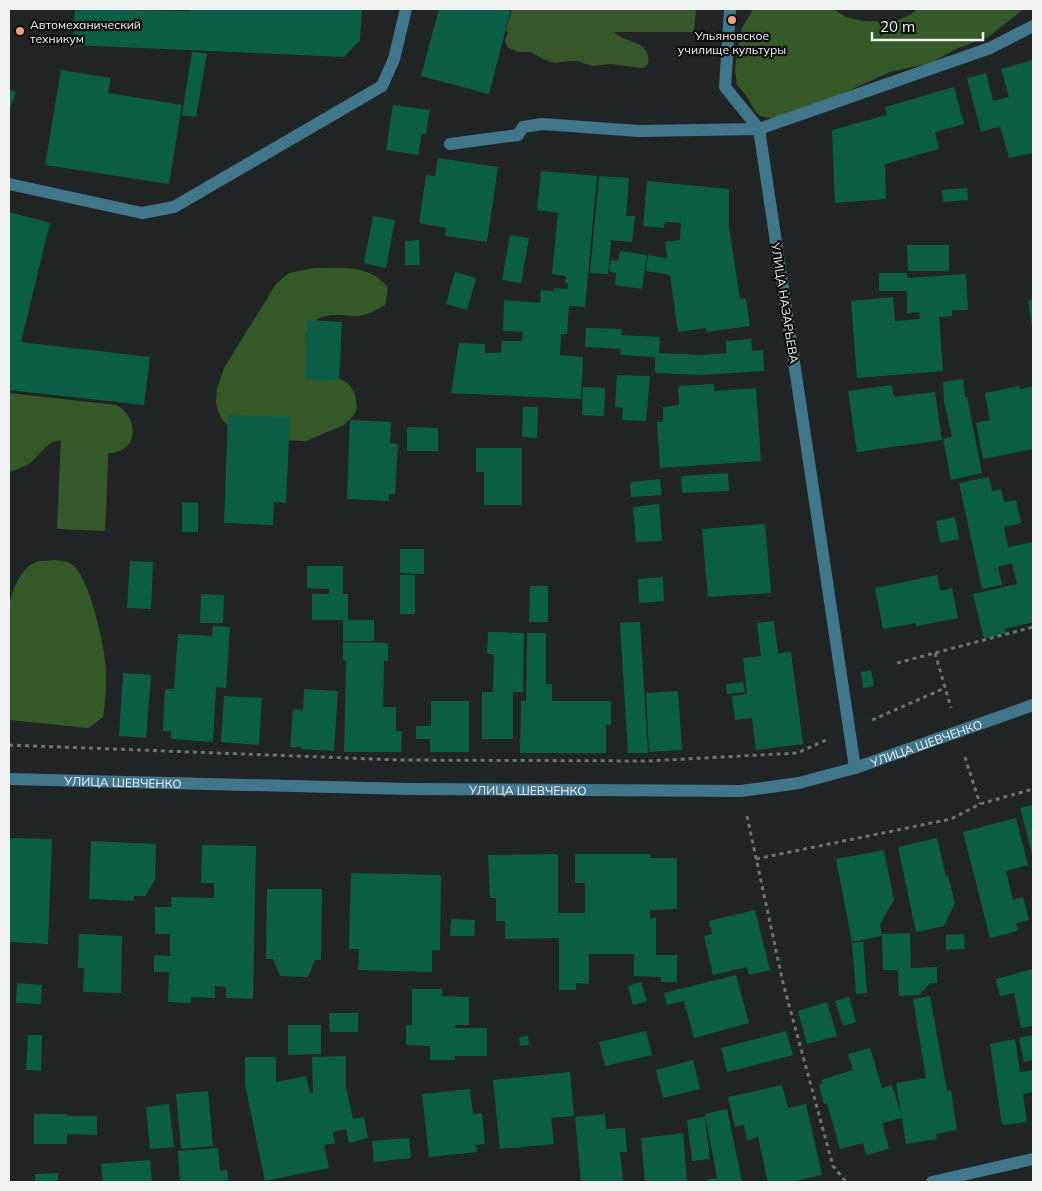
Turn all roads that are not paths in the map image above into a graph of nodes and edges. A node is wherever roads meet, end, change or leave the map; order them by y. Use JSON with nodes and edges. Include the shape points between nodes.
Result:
{"nodes":[{"id":1,"x":406,"y":9,"type":"edge"},
{"id":2,"x":730,"y":9,"type":"edge"},
{"id":3,"x":1033,"y":26,"type":"edge"},
{"id":4,"x":759,"y":129,"type":"junction"},
{"id":5,"x":450,"y":144,"type":"dead end"},
{"id":6,"x":9,"y":184,"type":"edge"},
{"id":7,"x":1033,"y":705,"type":"edge"},
{"id":8,"x":855,"y":768,"type":"junction"},
{"id":9,"x":9,"y":779,"type":"edge"},
{"id":10,"x":1033,"y":1159,"type":"edge"},
{"id":11,"x":932,"y":1182,"type":"edge"}],
"edges":[{"from":1,"to":6,"type":"street","via":[[394,59],[382,86],[174,206],[142,213]]},
{"from":2,"to":4,"type":"street","via":[[725,87]]},
{"from":3,"to":4,"type":"street","via":[[990,48]]},
{"from":4,"to":5,"type":"street","via":[[639,131],[542,124],[523,127],[518,135]]},
{"from":4,"to":8,"type":"street","name":"УЛИЦА НАЗАРЬЕВА"},
{"from":7,"to":8,"type":"street","name":"УЛИЦА ШЕВЧЕНКО"},
{"from":8,"to":9,"type":"street","name":"УЛИЦА ШЕВЧЕНКО","via":[[799,783],[741,791],[410,789]]},
{"from":10,"to":11,"type":"street"}]}
